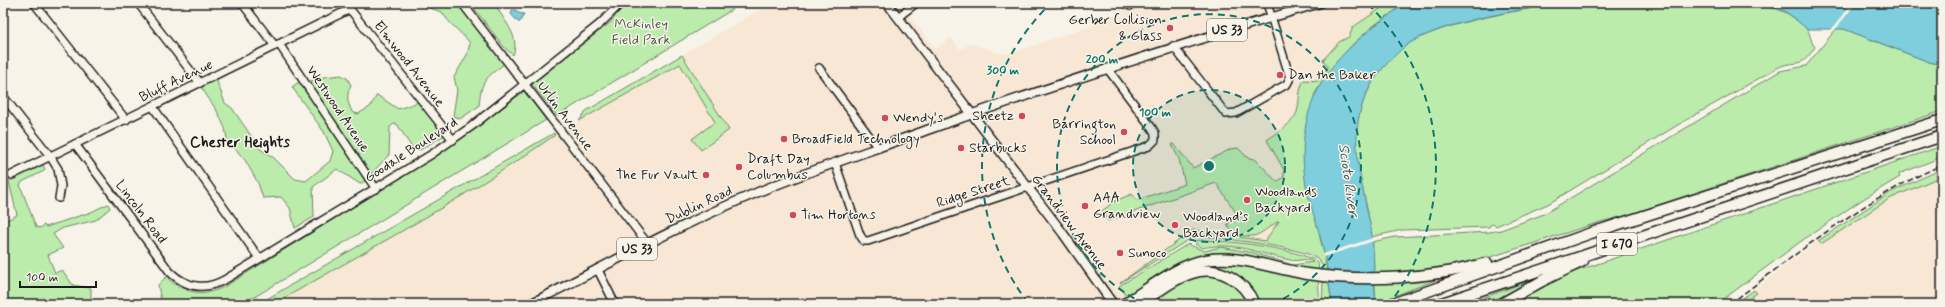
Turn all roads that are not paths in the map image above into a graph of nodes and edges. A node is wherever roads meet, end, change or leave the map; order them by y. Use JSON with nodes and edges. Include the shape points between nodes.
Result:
{"nodes":[{"id":1,"x":34,"y":3,"type":"edge"},
{"id":2,"x":138,"y":3,"type":"edge"},
{"id":3,"x":242,"y":3,"type":"edge"},
{"id":4,"x":345,"y":3,"type":"edge"},
{"id":5,"x":462,"y":3,"type":"edge"},
{"id":6,"x":621,"y":3,"type":"edge"},
{"id":7,"x":887,"y":3,"type":"edge"},
{"id":8,"x":916,"y":3,"type":"edge"},
{"id":9,"x":1267,"y":3,"type":"edge"},
{"id":10,"x":1320,"y":3,"type":"edge"},
{"id":11,"x":350,"y":9,"type":"junction"},
{"id":12,"x":898,"y":17,"type":"junction"},
{"id":13,"x":1271,"y":17,"type":"junction"},
{"id":14,"x":277,"y":45,"type":"junction"},
{"id":15,"x":1173,"y":46,"type":"junction"},
{"id":16,"x":819,"y":68,"type":"dead end"},
{"id":17,"x":1107,"y":68,"type":"junction"},
{"id":18,"x":200,"y":83,"type":"junction"},
{"id":19,"x":525,"y":84,"type":"junction"},
{"id":20,"x":3,"y":96,"type":"edge"},
{"id":21,"x":153,"y":106,"type":"junction"},
{"id":22,"x":972,"y":114,"type":"junction"},
{"id":23,"x":126,"y":120,"type":"junction"},
{"id":24,"x":1942,"y":120,"type":"edge"},
{"id":25,"x":1942,"y":136,"type":"edge"},
{"id":26,"x":453,"y":140,"type":"junction"},
{"id":27,"x":75,"y":144,"type":"junction"},
{"id":28,"x":878,"y":148,"type":"junction"},
{"id":29,"x":50,"y":156,"type":"junction"},
{"id":30,"x":836,"y":163,"type":"junction"},
{"id":31,"x":12,"y":175,"type":"dead end"},
{"id":32,"x":1028,"y":188,"type":"junction"},
{"id":33,"x":376,"y":189,"type":"junction"},
{"id":34,"x":59,"y":198,"type":"dead end"},
{"id":35,"x":1591,"y":233,"type":"junction"},
{"id":36,"x":1623,"y":242,"type":"junction"},
{"id":37,"x":647,"y":243,"type":"junction"},
{"id":38,"x":259,"y":258,"type":"junction"},
{"id":39,"x":598,"y":270,"type":"junction"},
{"id":40,"x":194,"y":287,"type":"joint"},
{"id":41,"x":1394,"y":303,"type":"edge"},
{"id":42,"x":530,"y":304,"type":"edge"},
{"id":43,"x":615,"y":304,"type":"edge"},
{"id":44,"x":1113,"y":304,"type":"edge"},
{"id":45,"x":1124,"y":304,"type":"edge"},
{"id":46,"x":1140,"y":304,"type":"edge"},
{"id":47,"x":1254,"y":304,"type":"edge"},
{"id":48,"x":1439,"y":304,"type":"edge"},
{"id":49,"x":1501,"y":304,"type":"edge"}],
"edges":[{"from":1,"to":23,"type":"street"},
{"from":2,"to":18,"type":"street"},
{"from":3,"to":14,"type":"street","name":"Westwood Avenue"},
{"from":4,"to":11,"type":"street","name":"Elmwood Avenue"},
{"from":5,"to":19,"type":"street","name":"Urlin Avenue"},
{"from":6,"to":19,"type":"street","name":"Goodale Boulevard","via":[[604,21]]},
{"from":7,"to":12,"type":"main road","name":"Grandview Avenue"},
{"from":8,"to":12,"type":"street"},
{"from":9,"to":13,"type":"street"},
{"from":10,"to":13,"type":"main road","name":"Dublin Road","number":"US 33"},
{"from":11,"to":14,"type":"street","name":"Bluff Avenue"},
{"from":11,"to":26,"type":"street","name":"Elmwood Avenue"},
{"from":12,"to":22,"type":"main road","name":"Grandview Avenue"},
{"from":13,"to":15,"type":"main road","name":"Dublin Road","number":"US 33"},
{"from":13,"to":15,"type":"street","via":[[1290,76],[1289,80],[1287,84],[1236,113],[1226,114]]},
{"from":14,"to":18,"type":"street","name":"Bluff Avenue"},
{"from":14,"to":33,"type":"street","name":"Westwood Avenue"},
{"from":15,"to":17,"type":"main road","name":"Dublin Road","number":"US 33"},
{"from":16,"to":28,"type":"street"},
{"from":17,"to":22,"type":"main road","name":"Dublin Road","number":"US 33"},
{"from":17,"to":32,"type":"street","name":"Ridge Street","via":[[1152,128],[1155,140],[1142,149]]},
{"from":18,"to":21,"type":"street","name":"Bluff Avenue"},
{"from":19,"to":26,"type":"street","name":"Goodale Boulevard"},
{"from":19,"to":37,"type":"street","name":"Urlin Avenue"},
{"from":20,"to":29,"type":"street"},
{"from":21,"to":23,"type":"street","name":"Bluff Avenue"},
{"from":21,"to":38,"type":"street"},
{"from":22,"to":28,"type":"main road","name":"Dublin Road","number":"US 33"},
{"from":22,"to":32,"type":"main road","name":"Grandview Avenue"},
{"from":23,"to":27,"type":"street","name":"Bluff Avenue"},
{"from":24,"to":35,"type":"highway","number":"I 670"},
{"from":25,"to":36,"type":"highway","number":"I 670"},
{"from":26,"to":33,"type":"street","name":"Goodale Boulevard"},
{"from":27,"to":29,"type":"street","name":"Bluff Avenue"},
{"from":27,"to":40,"type":"street","name":"Lincoln Road","via":[[170,272],[182,282]]},
{"from":28,"to":30,"type":"main road","name":"Dublin Road","number":"US 33"},
{"from":29,"to":31,"type":"street","name":"Bluff Avenue"},
{"from":29,"to":34,"type":"street","via":[[59,173]]},
{"from":30,"to":32,"type":"street","name":"Ridge Street","via":[[860,235],[864,240],[871,240]]},
{"from":30,"to":37,"type":"main road","name":"Dublin Road","number":"US 33","via":[[764,190]]},
{"from":32,"to":44,"type":"main road","name":"Grandview Avenue"},
{"from":33,"to":38,"type":"street","name":"Goodale Boulevard"},
{"from":35,"to":41,"type":"highway","number":"I 670"},
{"from":35,"to":45,"type":"highway","via":[[1478,265],[1389,278],[1312,274],[1225,258],[1206,260],[1176,271]]},
{"from":36,"to":48,"type":"highway","number":"I 670"},
{"from":36,"to":49,"type":"highway"},
{"from":37,"to":39,"type":"main road","name":"Dublin Road","number":"US 33"},
{"from":38,"to":40,"type":"street","name":"Goodale Boulevard","via":[[218,284]]},
{"from":39,"to":42,"type":"main road","name":"Dublin Road","number":"US 33"},
{"from":39,"to":43,"type":"street"},
{"from":46,"to":47,"type":"highway","via":[[1181,278],[1209,271],[1225,274],[1239,282]]}]}
